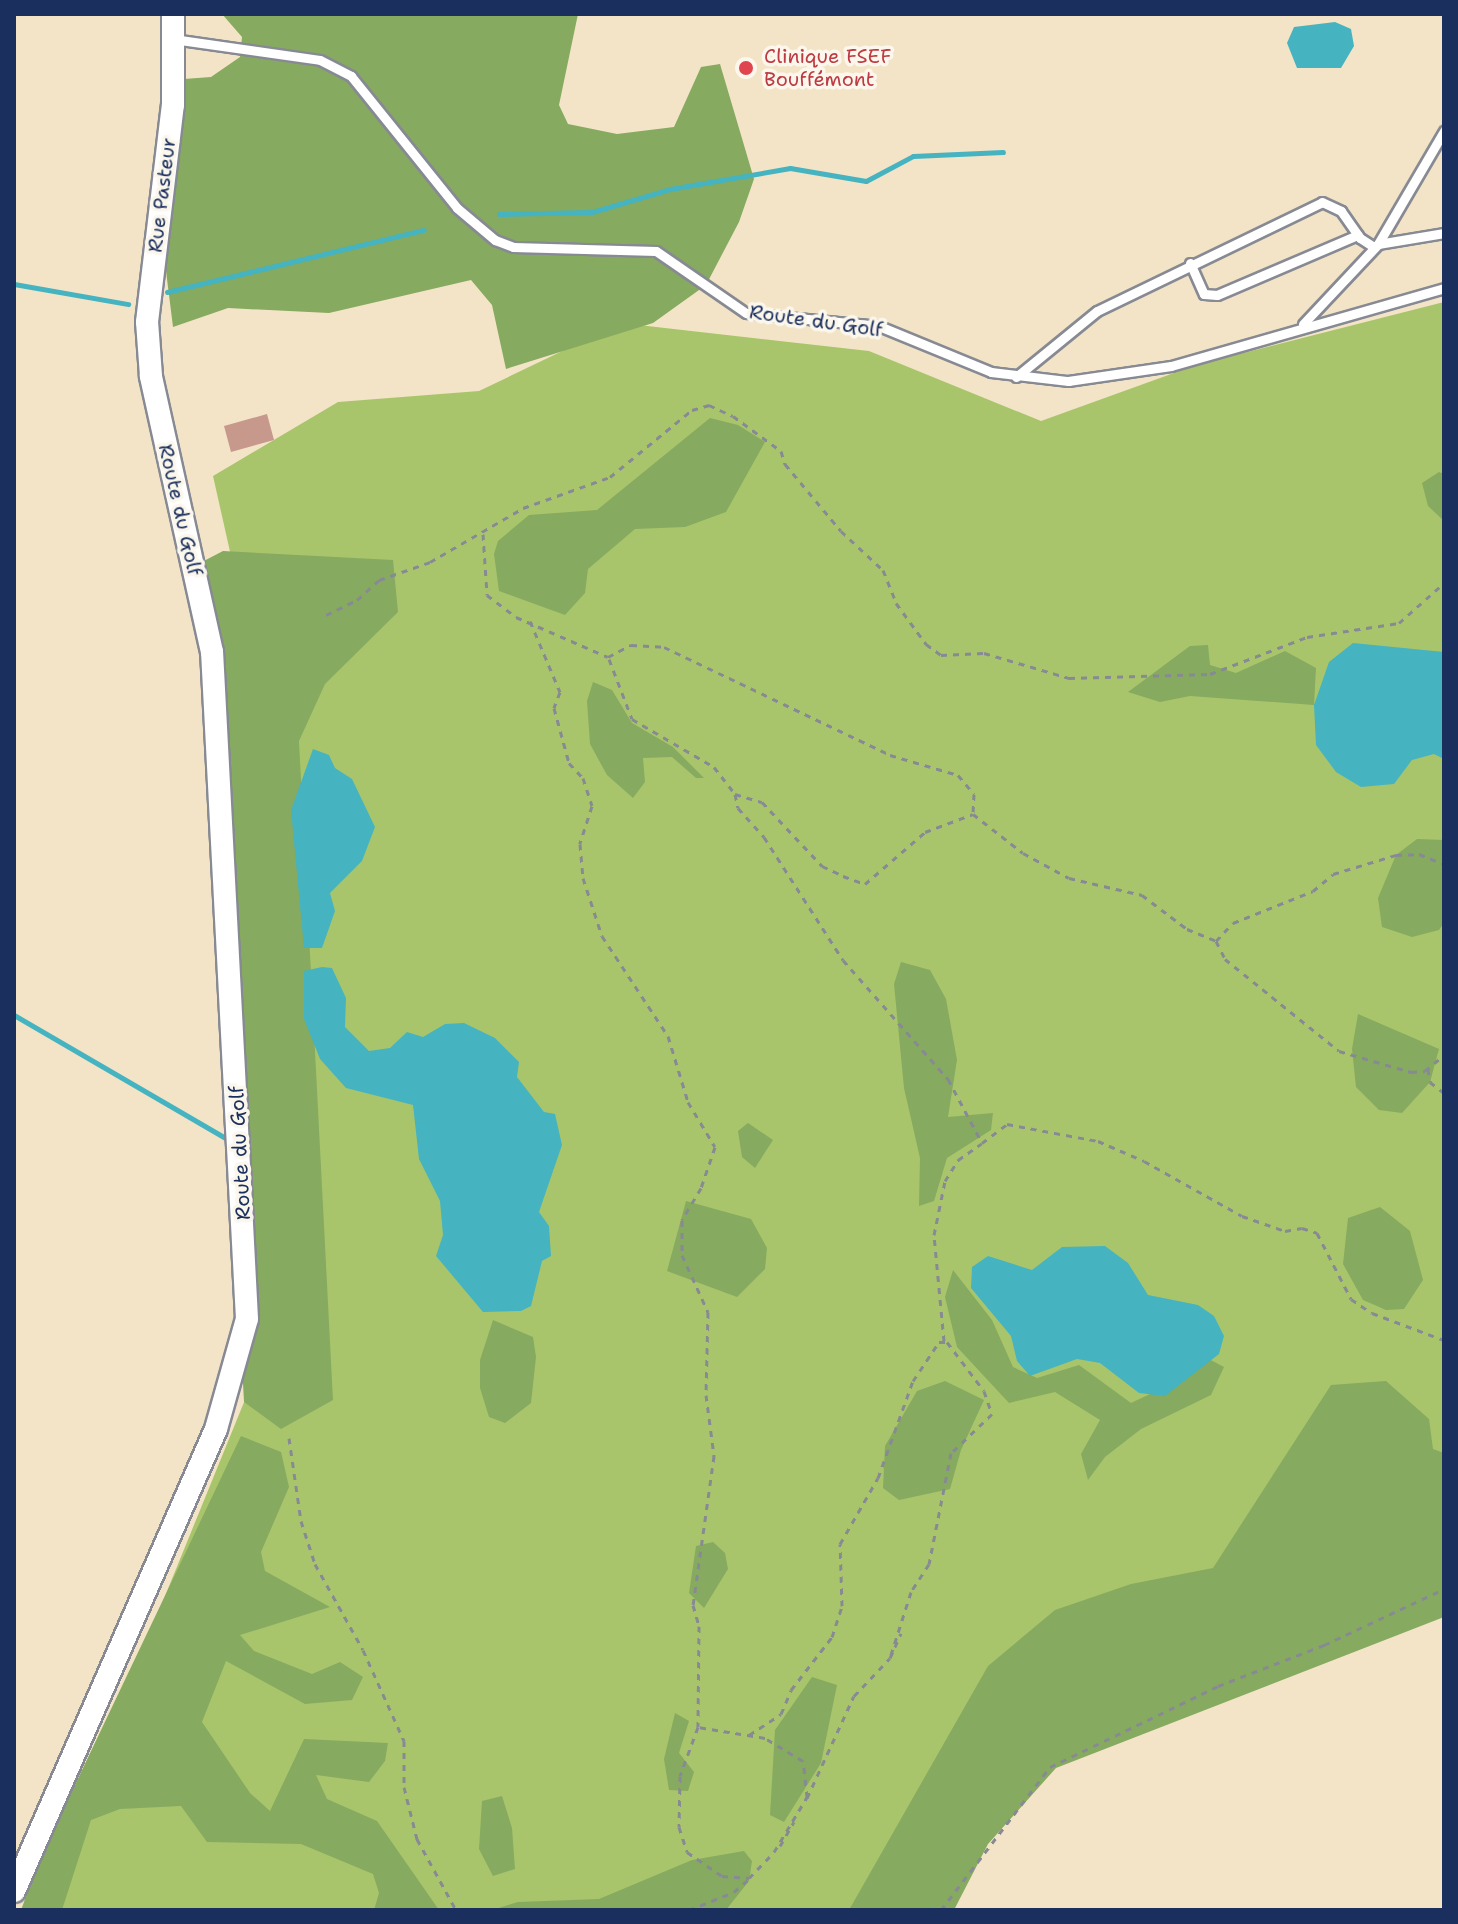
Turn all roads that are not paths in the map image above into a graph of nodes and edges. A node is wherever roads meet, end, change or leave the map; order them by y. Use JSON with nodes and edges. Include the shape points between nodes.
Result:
{"nodes":[{"id":1,"x":173,"y":14,"type":"edge"},
{"id":2,"x":173,"y":39,"type":"junction"},
{"id":3,"x":1444,"y":131,"type":"edge"},
{"id":4,"x":1444,"y":233,"type":"edge"},
{"id":5,"x":1358,"y":235,"type":"junction"},
{"id":6,"x":1376,"y":245,"type":"junction"},
{"id":7,"x":1190,"y":263,"type":"junction"},
{"id":8,"x":1444,"y":288,"type":"edge"},
{"id":9,"x":1297,"y":329,"type":"junction"},
{"id":10,"x":151,"y":376,"type":"joint"},
{"id":11,"x":1016,"y":377,"type":"junction"},
{"id":12,"x":14,"y":1891,"type":"edge"}],
"edges":[{"from":1,"to":2,"type":"street","name":"Rue Pasteur"},
{"from":2,"to":10,"type":"street","name":"Rue Pasteur","via":[[173,105],[147,322]]},
{"from":2,"to":11,"type":"lane","name":"Route du Golf","via":[[320,60],[351,76],[457,208],[482,231],[513,247],[656,251],[746,313],[879,326],[968,364]]},
{"from":3,"to":6,"type":"lane"},
{"from":4,"to":6,"type":"lane"},
{"from":5,"to":6,"type":"lane"},
{"from":5,"to":7,"type":"lane","via":[[1341,211],[1322,202]]},
{"from":5,"to":7,"type":"lane","via":[[1217,295],[1204,294]]},
{"from":6,"to":9,"type":"lane","via":[[1321,310]]},
{"from":7,"to":11,"type":"lane","via":[[1097,311]]},
{"from":8,"to":9,"type":"lane","name":"Route du Golf"},
{"from":9,"to":11,"type":"lane","name":"Route du Golf","via":[[1171,366],[1107,377]]},
{"from":10,"to":12,"type":"street","name":"Route du Golf","via":[[212,652],[247,1319],[216,1429]]}]}
